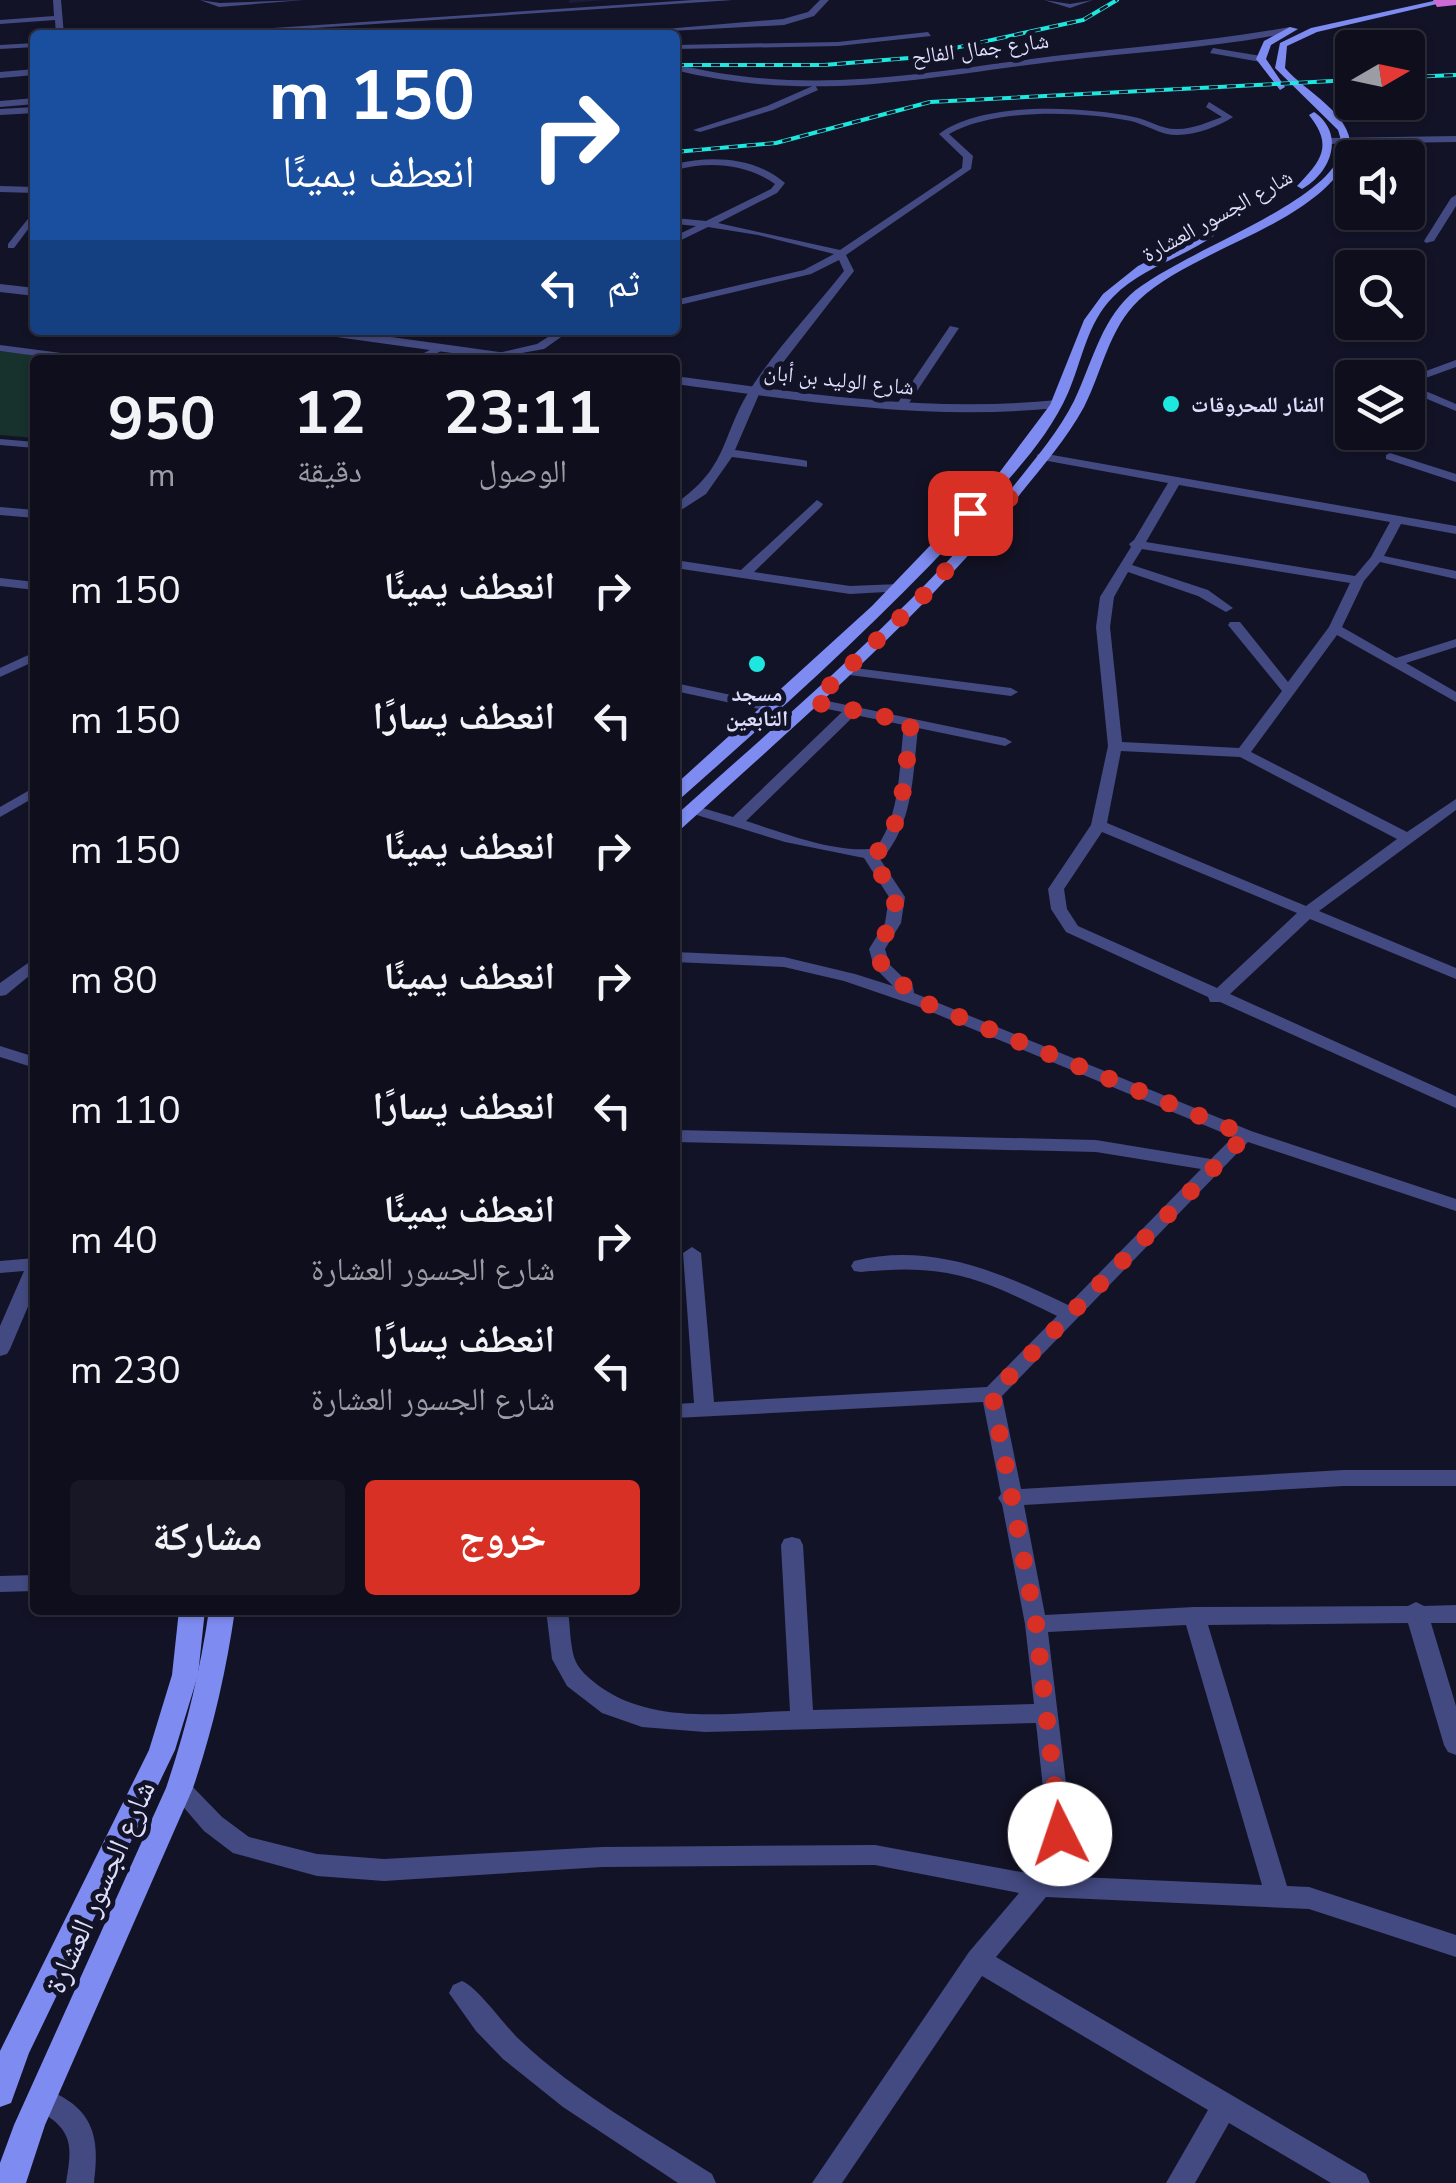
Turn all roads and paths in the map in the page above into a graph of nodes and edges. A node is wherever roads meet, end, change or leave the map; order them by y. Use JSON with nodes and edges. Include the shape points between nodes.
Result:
{"nodes":[{"id":1,"x":56,"y":0,"type":"edge"},
{"id":2,"x":204,"y":0,"type":"edge"},
{"id":3,"x":300,"y":0,"type":"edge"},
{"id":4,"x":721,"y":0,"type":"edge"},
{"id":5,"x":729,"y":0,"type":"edge"},
{"id":6,"x":825,"y":0,"type":"edge"},
{"id":7,"x":1048,"y":0,"type":"edge"},
{"id":8,"x":1089,"y":0,"type":"edge"},
{"id":9,"x":1421,"y":0,"type":"edge"},
{"id":10,"x":1448,"y":1,"type":"edge"},
{"id":11,"x":501,"y":4,"type":"dead end"},
{"id":12,"x":508,"y":14,"type":"junction"},
{"id":13,"x":58,"y":18,"type":"junction"},
{"id":14,"x":0,"y":22,"type":"edge"},
{"id":15,"x":59,"y":30,"type":"edge"},
{"id":16,"x":333,"y":30,"type":"edge"},
{"id":17,"x":680,"y":30,"type":"edge"},
{"id":18,"x":1290,"y":30,"type":"junction"},
{"id":19,"x":928,"y":34,"type":"dead end"},
{"id":20,"x":30,"y":45,"type":"edge"},
{"id":21,"x":680,"y":46,"type":"edge"},
{"id":22,"x":0,"y":47,"type":"edge"},
{"id":23,"x":1261,"y":59,"type":"junction"},
{"id":24,"x":680,"y":70,"type":"edge"},
{"id":25,"x":680,"y":70,"type":"edge"},
{"id":26,"x":30,"y":72,"type":"edge"},
{"id":27,"x":0,"y":75,"type":"edge"},
{"id":28,"x":814,"y":88,"type":"junction"},
{"id":29,"x":30,"y":101,"type":"edge"},
{"id":30,"x":0,"y":104,"type":"edge"},
{"id":31,"x":1209,"y":105,"type":"dead end"},
{"id":32,"x":30,"y":110,"type":"edge"},
{"id":33,"x":0,"y":112,"type":"edge"},
{"id":34,"x":696,"y":130,"type":"dead end"},
{"id":35,"x":1343,"y":140,"type":"edge"},
{"id":36,"x":1456,"y":140,"type":"edge"},
{"id":37,"x":1425,"y":142,"type":"edge"},
{"id":38,"x":1329,"y":144,"type":"junction"},
{"id":39,"x":1335,"y":144,"type":"edge"},
{"id":40,"x":1335,"y":160,"type":"edge"},
{"id":41,"x":680,"y":167,"type":"edge"},
{"id":42,"x":0,"y":189,"type":"edge"},
{"id":43,"x":30,"y":190,"type":"edge"},
{"id":44,"x":1456,"y":198,"type":"edge"},
{"id":45,"x":30,"y":220,"type":"edge"},
{"id":46,"x":680,"y":221,"type":"edge"},
{"id":47,"x":706,"y":223,"type":"junction"},
{"id":48,"x":680,"y":237,"type":"edge"},
{"id":49,"x":1429,"y":241,"type":"dead end"},
{"id":50,"x":11,"y":246,"type":"edge"},
{"id":51,"x":840,"y":253,"type":"junction"},
{"id":52,"x":0,"y":288,"type":"edge"},
{"id":53,"x":30,"y":291,"type":"edge"},
{"id":54,"x":680,"y":302,"type":"edge"},
{"id":55,"x":954,"y":328,"type":"dead end"},
{"id":56,"x":353,"y":335,"type":"edge"},
{"id":57,"x":558,"y":335,"type":"edge"},
{"id":58,"x":540,"y":346,"type":"junction"},
{"id":59,"x":444,"y":347,"type":"junction"},
{"id":60,"x":0,"y":348,"type":"edge"},
{"id":61,"x":54,"y":355,"type":"edge"},
{"id":62,"x":427,"y":355,"type":"edge"},
{"id":63,"x":496,"y":355,"type":"joint"},
{"id":64,"x":544,"y":355,"type":"edge"},
{"id":65,"x":1455,"y":364,"type":"edge"},
{"id":66,"x":1425,"y":376,"type":"edge"},
{"id":67,"x":680,"y":381,"type":"edge"},
{"id":68,"x":756,"y":390,"type":"junction"},
{"id":69,"x":1425,"y":392,"type":"edge"},
{"id":70,"x":1057,"y":404,"type":"junction"},
{"id":71,"x":901,"y":407,"type":"junction"},
{"id":72,"x":1456,"y":408,"type":"edge"},
{"id":73,"x":999,"y":410,"type":"junction"},
{"id":74,"x":1044,"y":424,"type":"junction"},
{"id":75,"x":6,"y":443,"type":"edge"},
{"id":76,"x":0,"y":454,"type":"edge"},
{"id":77,"x":730,"y":454,"type":"junction"},
{"id":78,"x":1040,"y":457,"type":"junction"},
{"id":79,"x":1390,"y":457,"type":"dead end"},
{"id":80,"x":803,"y":464,"type":"dead end"},
{"id":81,"x":1456,"y":478,"type":"edge"},
{"id":82,"x":1175,"y":482,"type":"junction"},
{"id":83,"x":993,"y":488,"type":"junction"},
{"id":84,"x":1015,"y":492,"type":"junction"},
{"id":85,"x":817,"y":504,"type":"dead end"},
{"id":86,"x":680,"y":506,"type":"edge"},
{"id":87,"x":0,"y":511,"type":"edge"},
{"id":88,"x":30,"y":514,"type":"edge"},
{"id":89,"x":1396,"y":522,"type":"junction"},
{"id":90,"x":1456,"y":530,"type":"edge"},
{"id":91,"x":1135,"y":544,"type":"junction"},
{"id":92,"x":1377,"y":558,"type":"junction"},
{"id":93,"x":680,"y":565,"type":"edge"},
{"id":94,"x":1124,"y":566,"type":"junction"},
{"id":95,"x":744,"y":574,"type":"junction"},
{"id":96,"x":1456,"y":574,"type":"edge"},
{"id":97,"x":1358,"y":580,"type":"junction"},
{"id":98,"x":0,"y":582,"type":"edge"},
{"id":99,"x":30,"y":585,"type":"edge"},
{"id":100,"x":899,"y":588,"type":"junction"},
{"id":101,"x":1226,"y":608,"type":"dead end"},
{"id":102,"x":1235,"y":624,"type":"dead end"},
{"id":103,"x":1335,"y":628,"type":"junction"},
{"id":104,"x":1456,"y":643,"type":"edge"},
{"id":105,"x":30,"y":658,"type":"edge"},
{"id":106,"x":1396,"y":662,"type":"junction"},
{"id":107,"x":847,"y":672,"type":"junction"},
{"id":108,"x":0,"y":673,"type":"edge"},
{"id":109,"x":680,"y":688,"type":"edge"},
{"id":110,"x":1288,"y":690,"type":"junction"},
{"id":111,"x":1010,"y":692,"type":"dead end"},
{"id":112,"x":1456,"y":698,"type":"edge"},
{"id":113,"x":813,"y":702,"type":"junction"},
{"id":114,"x":774,"y":708,"type":"junction"},
{"id":115,"x":852,"y":710,"type":"junction"},
{"id":116,"x":911,"y":722,"type":"junction"},
{"id":117,"x":1005,"y":742,"type":"dead end"},
{"id":118,"x":1115,"y":746,"type":"junction"},
{"id":119,"x":1243,"y":752,"type":"junction"},
{"id":120,"x":680,"y":790,"type":"edge"},
{"id":121,"x":30,"y":794,"type":"edge"},
{"id":122,"x":1456,"y":803,"type":"edge"},
{"id":123,"x":692,"y":809,"type":"junction"},
{"id":124,"x":0,"y":813,"type":"edge"},
{"id":125,"x":680,"y":820,"type":"edge"},
{"id":126,"x":736,"y":822,"type":"junction"},
{"id":127,"x":1099,"y":824,"type":"junction"},
{"id":128,"x":1408,"y":838,"type":"junction"},
{"id":129,"x":870,"y":856,"type":"junction"},
{"id":130,"x":1308,"y":912,"type":"junction"},
{"id":131,"x":680,"y":958,"type":"edge"},
{"id":132,"x":30,"y":967,"type":"edge"},
{"id":133,"x":1456,"y":974,"type":"edge"},
{"id":134,"x":0,"y":991,"type":"edge"},
{"id":135,"x":1216,"y":998,"type":"junction"},
{"id":136,"x":923,"y":1002,"type":"junction"},
{"id":137,"x":0,"y":1051,"type":"edge"},
{"id":138,"x":30,"y":1060,"type":"edge"},
{"id":139,"x":1456,"y":1103,"type":"edge"},
{"id":140,"x":1246,"y":1135,"type":"junction"},
{"id":141,"x":680,"y":1136,"type":"edge"},
{"id":142,"x":1215,"y":1166,"type":"junction"},
{"id":143,"x":1456,"y":1206,"type":"edge"},
{"id":144,"x":692,"y":1253,"type":"dead end"},
{"id":145,"x":30,"y":1266,"type":"edge"},
{"id":146,"x":861,"y":1266,"type":"dead end"},
{"id":147,"x":0,"y":1268,"type":"edge"},
{"id":148,"x":30,"y":1278,"type":"edge"},
{"id":149,"x":1070,"y":1314,"type":"junction"},
{"id":150,"x":0,"y":1349,"type":"edge"},
{"id":151,"x":992,"y":1394,"type":"junction"},
{"id":152,"x":705,"y":1410,"type":"junction"},
{"id":153,"x":680,"y":1411,"type":"edge"},
{"id":154,"x":1456,"y":1478,"type":"edge"},
{"id":155,"x":1009,"y":1498,"type":"junction"},
{"id":156,"x":792,"y":1545,"type":"dead end"},
{"id":157,"x":0,"y":1584,"type":"edge"},
{"id":158,"x":30,"y":1584,"type":"edge"},
{"id":159,"x":1416,"y":1611,"type":"junction"},
{"id":160,"x":1456,"y":1614,"type":"edge"},
{"id":161,"x":191,"y":1615,"type":"edge"},
{"id":162,"x":221,"y":1615,"type":"edge"},
{"id":163,"x":558,"y":1615,"type":"edge"},
{"id":164,"x":1194,"y":1616,"type":"junction"},
{"id":165,"x":1036,"y":1624,"type":"junction"},
{"id":166,"x":1046,"y":1712,"type":"junction"},
{"id":167,"x":802,"y":1718,"type":"junction"},
{"id":168,"x":1456,"y":1745,"type":"edge"},
{"id":169,"x":180,"y":1789,"type":"junction"},
{"id":170,"x":1040,"y":1886,"type":"junction"},
{"id":171,"x":1277,"y":1895,"type":"junction"},
{"id":172,"x":1456,"y":1946,"type":"edge"},
{"id":173,"x":978,"y":1960,"type":"junction"},
{"id":174,"x":462,"y":1993,"type":"dead end"},
{"id":175,"x":7,"y":2061,"type":"edge"},
{"id":176,"x":0,"y":2093,"type":"edge"},
{"id":177,"x":41,"y":2100,"type":"junction"},
{"id":178,"x":1224,"y":2106,"type":"junction"},
{"id":179,"x":8,"y":2174,"type":"edge"},
{"id":180,"x":80,"y":2183,"type":"edge"},
{"id":181,"x":702,"y":2183,"type":"edge"},
{"id":182,"x":826,"y":2183,"type":"edge"},
{"id":183,"x":1180,"y":2183,"type":"edge"},
{"id":184,"x":1356,"y":2183,"type":"edge"}],
"edges":[{"from":1,"to":13,"type":"street"},
{"from":2,"to":3,"type":"street","via":[[219,6]]},
{"from":4,"to":5,"type":"street"},
{"from":4,"to":12,"type":"street"},
{"from":6,"to":17,"type":"street","via":[[810,14],[784,22]]},
{"from":7,"to":8,"type":"street","via":[[1070,6]]},
{"from":9,"to":18,"type":"main road"},
{"from":10,"to":35,"type":"main road","via":[[1314,30],[1283,45],[1280,68]]},
{"from":11,"to":12,"type":"street"},
{"from":12,"to":16,"type":"street"},
{"from":13,"to":14,"type":"street"},
{"from":13,"to":15,"type":"street"},
{"from":18,"to":23,"type":"main road","via":[[1268,43]]},
{"from":18,"to":24,"type":"street","name":"شارع جمال الفالح","via":[[816,86],[745,83]]},
{"from":19,"to":21,"type":"street","via":[[849,44]]},
{"from":20,"to":22,"type":"street"},
{"from":23,"to":28,"type":"street","name":"شارع جمال الفالح","via":[[1174,51]]},
{"from":23,"to":38,"type":"main road","via":[[1272,78],[1324,124]]},
{"from":25,"to":28,"type":"street","name":"شارع جمال الفالح","via":[[742,85]]},
{"from":26,"to":27,"type":"street"},
{"from":28,"to":34,"type":"street"},
{"from":29,"to":30,"type":"street"},
{"from":31,"to":51,"type":"street","via":[[1229,117],[1177,132],[1071,113],[996,118],[945,130],[945,138],[968,156],[966,169]]},
{"from":32,"to":33,"type":"street"},
{"from":36,"to":37,"type":"street"},
{"from":38,"to":39,"type":"street"},
{"from":38,"to":70,"type":"main road","name":"شارع الجسور العشارة","via":[[1319,169],[1291,195],[1150,265],[1108,295]]},
{"from":40,"to":78,"type":"main road","name":"شارع الجسور العشارة","via":[[1313,192],[1136,296],[1116,323],[1075,411]]},
{"from":41,"to":47,"type":"street","via":[[732,164],[780,182]]},
{"from":42,"to":43,"type":"street"},
{"from":44,"to":49,"type":"street"},
{"from":45,"to":50,"type":"street"},
{"from":46,"to":47,"type":"street"},
{"from":47,"to":48,"type":"street"},
{"from":47,"to":51,"type":"street"},
{"from":51,"to":54,"type":"street","via":[[807,272]]},
{"from":51,"to":68,"type":"street","via":[[850,270]]},
{"from":52,"to":53,"type":"street"},
{"from":55,"to":71,"type":"street"},
{"from":56,"to":59,"type":"street"},
{"from":57,"to":58,"type":"street"},
{"from":58,"to":63,"type":"street"},
{"from":58,"to":64,"type":"street"},
{"from":59,"to":62,"type":"street"},
{"from":59,"to":63,"type":"street"},
{"from":60,"to":61,"type":"street"},
{"from":65,"to":66,"type":"street"},
{"from":67,"to":68,"type":"street","name":"شارع الوليد بن أبان"},
{"from":68,"to":71,"type":"street","name":"شارع الوليد بن أبان"},
{"from":68,"to":77,"type":"street"},
{"from":69,"to":72,"type":"street"},
{"from":70,"to":73,"type":"street","name":"شارع الوليد بن أبان"},
{"from":70,"to":74,"type":"main road","name":"شارع الجسور العشارة"},
{"from":71,"to":73,"type":"street","name":"شارع الوليد بن أبان"},
{"from":73,"to":74,"type":"street","name":"شارع الوليد بن أبان"},
{"from":74,"to":83,"type":"main road","name":"شارع الجسور العشارة"},
{"from":75,"to":76,"type":"street"},
{"from":77,"to":80,"type":"street"},
{"from":77,"to":86,"type":"street","via":[[702,491]]},
{"from":78,"to":82,"type":"street"},
{"from":78,"to":84,"type":"main road","name":"شارع الجسور العشارة"},
{"from":79,"to":81,"type":"street"},
{"from":82,"to":89,"type":"street"},
{"from":82,"to":91,"type":"street"},
{"from":83,"to":84,"type":"main road"},
{"from":83,"to":100,"type":"main road","name":"شارع الجسور العشارة"},
{"from":84,"to":107,"type":"main road","name":"شارع الجسور العشارة"},
{"from":85,"to":95,"type":"street"},
{"from":87,"to":88,"type":"street"},
{"from":89,"to":90,"type":"street"},
{"from":89,"to":92,"type":"street"},
{"from":91,"to":94,"type":"street"},
{"from":91,"to":97,"type":"street"},
{"from":92,"to":96,"type":"street"},
{"from":92,"to":97,"type":"street"},
{"from":93,"to":95,"type":"street"},
{"from":94,"to":101,"type":"street","via":[[1203,593]]},
{"from":94,"to":118,"type":"street","via":[[1107,597],[1103,627]]},
{"from":95,"to":100,"type":"street","via":[[850,590]]},
{"from":97,"to":103,"type":"street"},
{"from":98,"to":99,"type":"street"},
{"from":100,"to":114,"type":"main road","name":"شارع الجسور العشارة"},
{"from":102,"to":110,"type":"street"},
{"from":103,"to":106,"type":"street"},
{"from":103,"to":110,"type":"street"},
{"from":104,"to":106,"type":"street"},
{"from":105,"to":108,"type":"street"},
{"from":106,"to":112,"type":"street"},
{"from":107,"to":111,"type":"street"},
{"from":107,"to":113,"type":"main road","name":"شارع الجسور العشارة"},
{"from":109,"to":114,"type":"street"},
{"from":110,"to":119,"type":"street"},
{"from":113,"to":115,"type":"street"},
{"from":113,"to":123,"type":"main road","name":"شارع الجسور العشارة"},
{"from":114,"to":120,"type":"main road","name":"شارع الجسور العشارة"},
{"from":115,"to":116,"type":"street"},
{"from":115,"to":126,"type":"street"},
{"from":116,"to":117,"type":"street"},
{"from":116,"to":129,"type":"street","via":[[900,810],[883,849]]},
{"from":118,"to":119,"type":"street"},
{"from":118,"to":127,"type":"street"},
{"from":119,"to":128,"type":"street"},
{"from":121,"to":124,"type":"street"},
{"from":122,"to":128,"type":"street"},
{"from":123,"to":125,"type":"main road","name":"شارع الجسور العشارة"},
{"from":123,"to":126,"type":"street"},
{"from":126,"to":129,"type":"street"},
{"from":127,"to":130,"type":"street"},
{"from":127,"to":135,"type":"street","via":[[1056,889],[1072,929]]},
{"from":128,"to":130,"type":"street"},
{"from":129,"to":136,"type":"street","via":[[896,897],[892,923],[877,948],[882,967]]},
{"from":130,"to":133,"type":"street"},
{"from":130,"to":135,"type":"street"},
{"from":131,"to":136,"type":"street","via":[[784,962]]},
{"from":132,"to":134,"type":"street"},
{"from":135,"to":139,"type":"street"},
{"from":136,"to":140,"type":"street"},
{"from":137,"to":138,"type":"street"},
{"from":140,"to":142,"type":"street"},
{"from":140,"to":143,"type":"street"},
{"from":141,"to":142,"type":"street","via":[[1096,1146]]},
{"from":142,"to":149,"type":"street"},
{"from":144,"to":152,"type":"street"},
{"from":145,"to":147,"type":"street"},
{"from":146,"to":149,"type":"street","via":[[954,1262]]},
{"from":148,"to":150,"type":"street"},
{"from":149,"to":151,"type":"street"},
{"from":151,"to":152,"type":"street"},
{"from":151,"to":155,"type":"street"},
{"from":152,"to":153,"type":"street"},
{"from":154,"to":155,"type":"street","via":[[1342,1478]]},
{"from":155,"to":165,"type":"street"},
{"from":156,"to":167,"type":"street"},
{"from":157,"to":158,"type":"street"},
{"from":159,"to":160,"type":"street"},
{"from":159,"to":164,"type":"street"},
{"from":159,"to":168,"type":"street"},
{"from":161,"to":175,"type":"main road","name":"شارع الجسور العشارة","via":[[185,1674],[162,1750]]},
{"from":162,"to":169,"type":"main road","name":"شارع الجسور العشارة","via":[[214,1681]]},
{"from":163,"to":167,"type":"street","via":[[563,1659],[576,1680],[610,1706],[668,1722]]},
{"from":164,"to":165,"type":"street"},
{"from":164,"to":171,"type":"street"},
{"from":165,"to":166,"type":"street"},
{"from":166,"to":167,"type":"street"},
{"from":166,"to":170,"type":"street","via":[[1060,1834]]},
{"from":169,"to":170,"type":"street","via":[[242,1846],[318,1865],[384,1870],[602,1857],[875,1855]]},
{"from":169,"to":177,"type":"main road","name":"شارع الجسور العشارة"},
{"from":170,"to":171,"type":"street"},
{"from":170,"to":173,"type":"street"},
{"from":171,"to":172,"type":"street","via":[[1319,1901]]},
{"from":173,"to":178,"type":"street"},
{"from":173,"to":182,"type":"street"},
{"from":174,"to":181,"type":"street","via":[[485,2028],[519,2058]]},
{"from":175,"to":176,"type":"main road","name":"شارع الجسور العشارة"},
{"from":177,"to":179,"type":"main road","name":"شارع الجسور العشارة"},
{"from":177,"to":180,"type":"street","via":[[77,2123],[85,2147]]},
{"from":178,"to":183,"type":"street"},
{"from":178,"to":184,"type":"street"}]}
